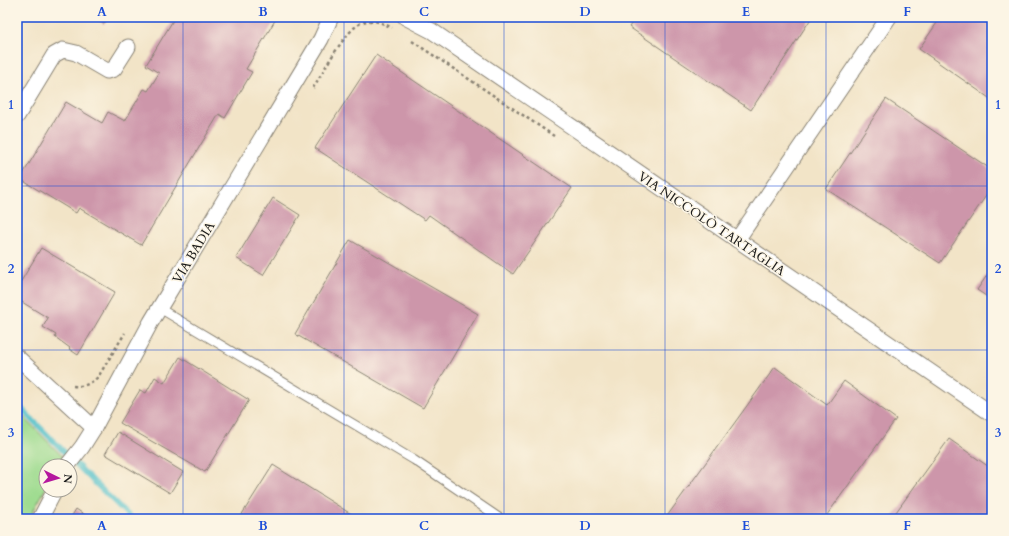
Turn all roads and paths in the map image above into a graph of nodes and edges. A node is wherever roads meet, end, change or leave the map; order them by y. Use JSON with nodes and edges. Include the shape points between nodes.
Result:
{"nodes":[{"id":1,"x":331,"y":17,"type":"edge"},
{"id":2,"x":341,"y":17,"type":"edge"},
{"id":3,"x":405,"y":17,"type":"edge"},
{"id":4,"x":416,"y":17,"type":"edge"},
{"id":5,"x":889,"y":17,"type":"edge"},
{"id":6,"x":397,"y":31,"type":"dead end"},
{"id":7,"x":432,"y":32,"type":"junction"},
{"id":8,"x":321,"y":39,"type":"junction"},
{"id":9,"x":410,"y":40,"type":"dead end"},
{"id":10,"x":128,"y":47,"type":"dead end"},
{"id":11,"x":310,"y":93,"type":"dead end"},
{"id":12,"x":17,"y":116,"type":"edge"},
{"id":13,"x":556,"y":138,"type":"dead end"},
{"id":14,"x":737,"y":240,"type":"junction"},
{"id":15,"x":159,"y":308,"type":"junction"},
{"id":16,"x":128,"y":327,"type":"dead end"},
{"id":17,"x":17,"y":357,"type":"edge"},
{"id":18,"x":69,"y":386,"type":"dead end"},
{"id":19,"x":992,"y":414,"type":"edge"},
{"id":20,"x":94,"y":428,"type":"junction"},
{"id":21,"x":73,"y":458,"type":"edge"},
{"id":22,"x":51,"y":498,"type":"edge"},
{"id":23,"x":40,"y":519,"type":"edge"},
{"id":24,"x":501,"y":519,"type":"edge"}],
"edges":[{"from":1,"to":8,"type":"street","name":"VIA BADIA"},
{"from":2,"to":8,"type":"street","name":"VIA BADIA"},
{"from":3,"to":7,"type":"street","name":"VIA NICCOLÒ TARTAGLIA"},
{"from":4,"to":7,"type":"street","name":"VIA NICCOLÒ TARTAGLIA"},
{"from":5,"to":14,"type":"street"},
{"from":6,"to":11,"type":"path","via":[[381,22],[362,22],[342,42]]},
{"from":7,"to":14,"type":"street","name":"VIA NICCOLÒ TARTAGLIA"},
{"from":8,"to":15,"type":"street","name":"VIA BADIA"},
{"from":9,"to":13,"type":"path"},
{"from":10,"to":12,"type":"street","via":[[114,69],[107,71],[76,53],[63,50],[54,55]]},
{"from":14,"to":19,"type":"street","name":"VIA NICCOLÒ TARTAGLIA"},
{"from":15,"to":20,"type":"street","name":"VIA BADIA"},
{"from":15,"to":24,"type":"lane","via":[[414,460]]},
{"from":16,"to":18,"type":"path","via":[[98,377],[84,386]]},
{"from":17,"to":20,"type":"street"},
{"from":20,"to":21,"type":"street","name":"VIA BADIA"},
{"from":22,"to":23,"type":"street"}]}
